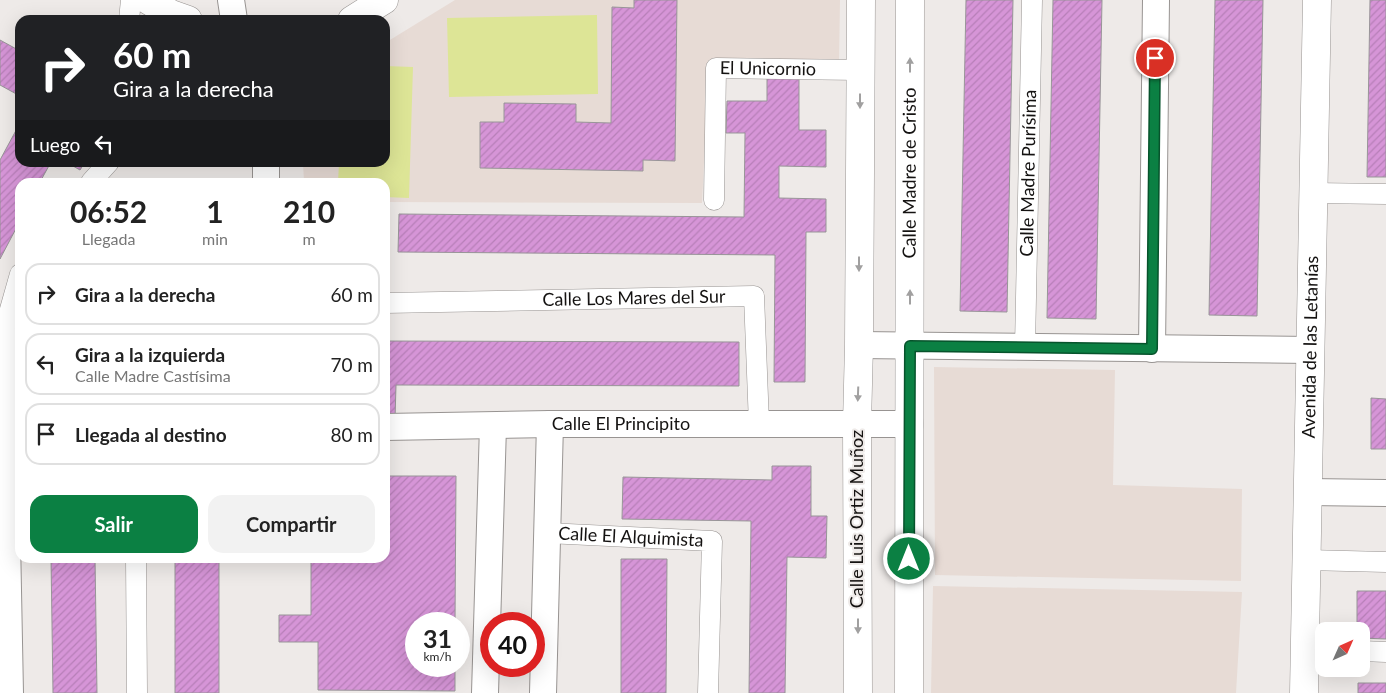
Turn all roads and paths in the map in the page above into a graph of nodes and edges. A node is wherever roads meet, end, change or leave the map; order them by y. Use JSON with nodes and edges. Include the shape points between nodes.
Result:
{"nodes":[{"id":1,"x":131,"y":0,"type":"edge"},
{"id":2,"x":148,"y":0,"type":"edge"},
{"id":3,"x":231,"y":0,"type":"edge"},
{"id":4,"x":384,"y":0,"type":"edge"},
{"id":5,"x":861,"y":0,"type":"edge"},
{"id":6,"x":910,"y":0,"type":"edge"},
{"id":7,"x":1032,"y":0,"type":"edge"},
{"id":8,"x":1156,"y":0,"type":"edge"},
{"id":9,"x":1317,"y":0,"type":"edge"},
{"id":10,"x":130,"y":15,"type":"edge"},
{"id":11,"x":174,"y":15,"type":"edge"},
{"id":12,"x":233,"y":15,"type":"edge"},
{"id":13,"x":360,"y":15,"type":"edge"},
{"id":14,"x":860,"y":70,"type":"junction"},
{"id":15,"x":105,"y":167,"type":"edge"},
{"id":16,"x":95,"y":178,"type":"edge"},
{"id":17,"x":1313,"y":193,"type":"junction"},
{"id":18,"x":1386,"y":194,"type":"edge"},
{"id":19,"x":714,"y":200,"type":"dead end"},
{"id":20,"x":15,"y":292,"type":"edge"},
{"id":21,"x":390,"y":303,"type":"edge"},
{"id":22,"x":2,"y":338,"type":"edge"},
{"id":23,"x":859,"y":345,"type":"junction"},
{"id":24,"x":910,"y":346,"type":"junction"},
{"id":25,"x":1025,"y":347,"type":"junction"},
{"id":26,"x":1152,"y":349,"type":"junction"},
{"id":27,"x":1310,"y":350,"type":"junction"},
{"id":28,"x":550,"y":424,"type":"junction"},
{"id":29,"x":759,"y":424,"type":"junction"},
{"id":30,"x":857,"y":424,"type":"junction"},
{"id":31,"x":910,"y":424,"type":"junction"},
{"id":32,"x":493,"y":426,"type":"junction"},
{"id":33,"x":390,"y":427,"type":"edge"},
{"id":34,"x":1308,"y":492,"type":"junction"},
{"id":35,"x":1386,"y":493,"type":"edge"},
{"id":36,"x":547,"y":534,"type":"junction"},
{"id":37,"x":1307,"y":560,"type":"junction"},
{"id":38,"x":1386,"y":562,"type":"edge"},
{"id":39,"x":136,"y":563,"type":"edge"},
{"id":40,"x":1314,"y":650,"type":"edge"},
{"id":41,"x":1370,"y":651,"type":"edge"},
{"id":42,"x":1386,"y":652,"type":"edge"},
{"id":43,"x":10,"y":693,"type":"edge"},
{"id":44,"x":137,"y":693,"type":"edge"},
{"id":45,"x":485,"y":693,"type":"edge"},
{"id":46,"x":543,"y":693,"type":"edge"},
{"id":47,"x":708,"y":693,"type":"edge"},
{"id":48,"x":858,"y":693,"type":"edge"},
{"id":49,"x":909,"y":693,"type":"edge"},
{"id":50,"x":1304,"y":693,"type":"edge"}],
"edges":[{"from":1,"to":10,"type":"street"},
{"from":2,"to":11,"type":"street"},
{"from":3,"to":12,"type":"street"},
{"from":4,"to":13,"type":"street"},
{"from":5,"to":14,"type":"street"},
{"from":24,"to":6,"type":"street","name":"Calle Madre de Cristo","one_way":true},
{"from":7,"to":25,"type":"street","name":"Calle Madre Purísima"},
{"from":8,"to":26,"type":"street"},
{"from":9,"to":17,"type":"street","name":"Avenida de las Letanías"},
{"from":14,"to":19,"type":"street","name":"El Unicornio","via":[[716,68]]},
{"from":14,"to":23,"type":"street","one_way":true},
{"from":15,"to":16,"type":"street"},
{"from":17,"to":18,"type":"street"},
{"from":17,"to":27,"type":"street","name":"Avenida de las Letanías"},
{"from":20,"to":22,"type":"street"},
{"from":21,"to":29,"type":"street","name":"Calle Los Mares del Sur","via":[[754,296]]},
{"from":22,"to":43,"type":"street"},
{"from":23,"to":24,"type":"street"},
{"from":23,"to":30,"type":"street","name":"Calle Luis Ortiz Muñoz","one_way":true},
{"from":24,"to":25,"type":"street"},
{"from":24,"to":31,"type":"street"},
{"from":25,"to":26,"type":"street"},
{"from":26,"to":27,"type":"street"},
{"from":27,"to":34,"type":"street","name":"Avenida de las Letanías"},
{"from":28,"to":29,"type":"street","name":"Calle El Principito"},
{"from":28,"to":32,"type":"street","name":"Calle El Principito"},
{"from":28,"to":36,"type":"street"},
{"from":29,"to":30,"type":"street","name":"Calle El Principito"},
{"from":30,"to":31,"type":"street","name":"Calle El Principito"},
{"from":30,"to":48,"type":"street","name":"Calle Luis Ortiz Muñoz","one_way":true},
{"from":31,"to":49,"type":"street"},
{"from":32,"to":33,"type":"street","name":"Calle El Principito"},
{"from":32,"to":45,"type":"street"},
{"from":34,"to":35,"type":"street"},
{"from":34,"to":37,"type":"street","name":"Avenida de las Letanías"},
{"from":36,"to":46,"type":"street"},
{"from":36,"to":47,"type":"street","name":"Calle El Alquimista","via":[[712,541]]},
{"from":37,"to":38,"type":"street"},
{"from":37,"to":40,"type":"street","name":"Avenida de las Letanías"},
{"from":39,"to":44,"type":"street"},
{"from":40,"to":50,"type":"street","name":"Avenida de las Letanías"},
{"from":41,"to":42,"type":"street"}]}
